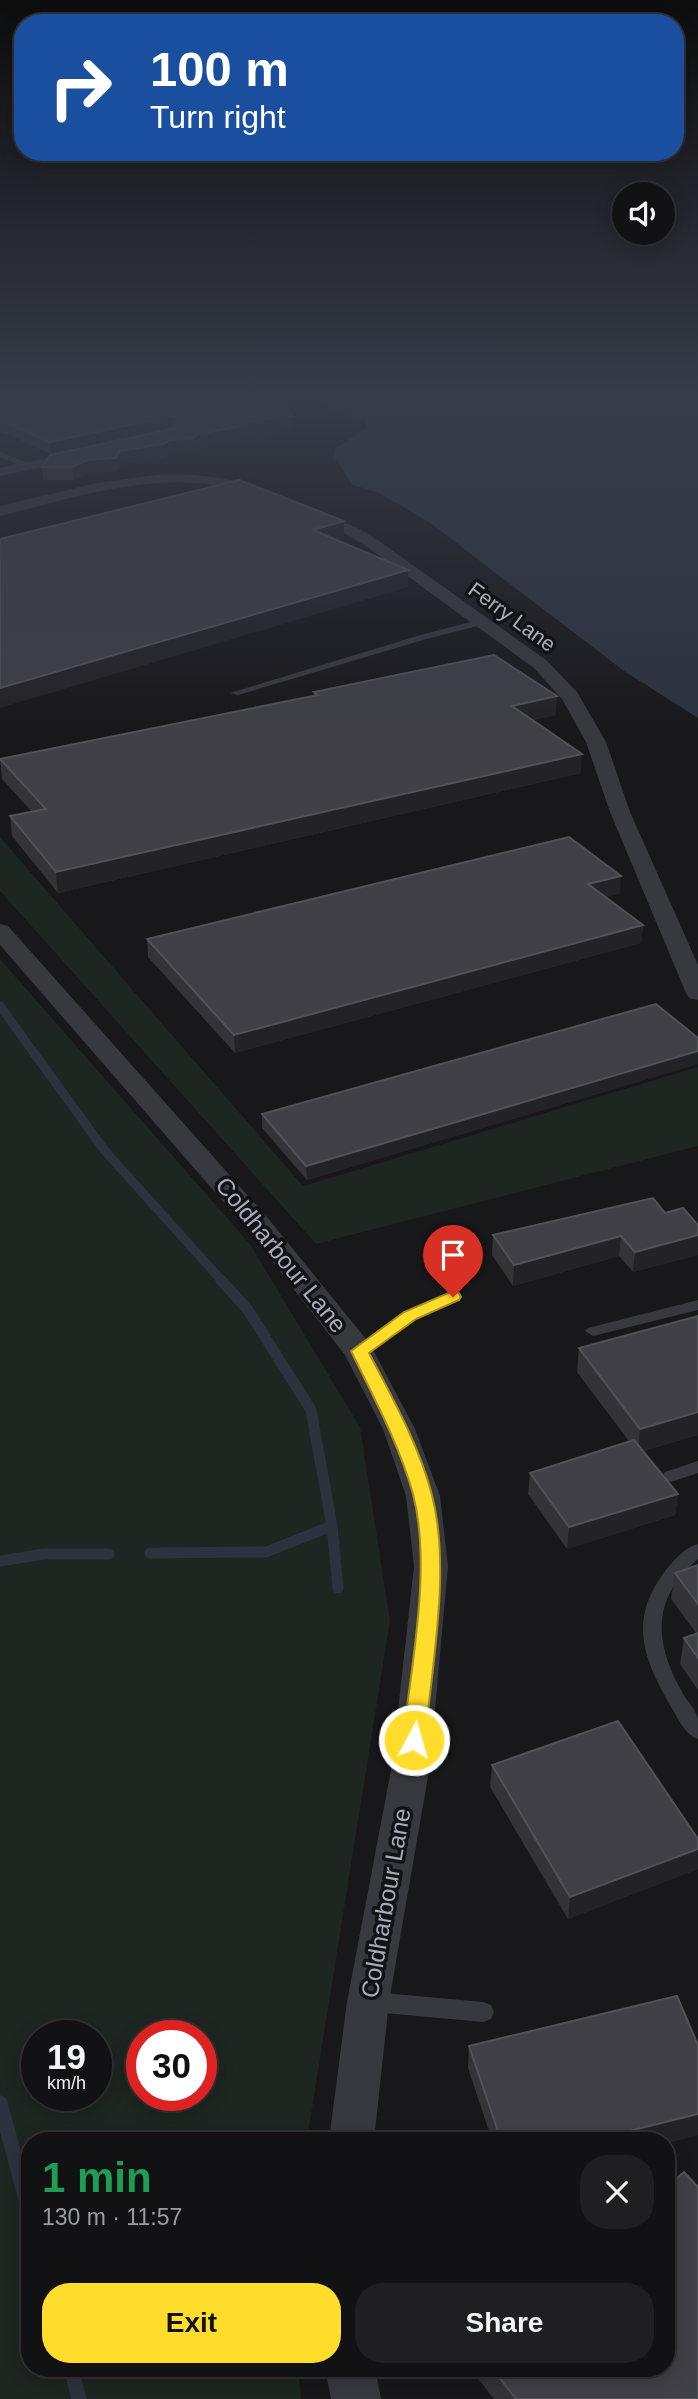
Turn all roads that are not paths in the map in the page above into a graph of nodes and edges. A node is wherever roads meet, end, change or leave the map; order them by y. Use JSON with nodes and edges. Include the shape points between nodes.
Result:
{"nodes":[{"id":1,"x":308,"y":513,"type":"edge"},
{"id":2,"x":482,"y":622,"type":"junction"},
{"id":3,"x":234,"y":693,"type":"dead end"},
{"id":4,"x":0,"y":932,"type":"edge"},
{"id":5,"x":698,"y":993,"type":"edge"},
{"id":6,"x":453,"y":1297,"type":"dead end"},
{"id":7,"x":698,"y":1304,"type":"edge"},
{"id":8,"x":593,"y":1331,"type":"dead end"},
{"id":9,"x":359,"y":1351,"type":"junction"},
{"id":10,"x":698,"y":1467,"type":"edge"},
{"id":11,"x":671,"y":1476,"type":"dead end"},
{"id":12,"x":698,"y":1550,"type":"edge"},
{"id":13,"x":698,"y":1732,"type":"edge"},
{"id":14,"x":368,"y":2002,"type":"junction"},
{"id":15,"x":482,"y":2012,"type":"dead end"},
{"id":16,"x":353,"y":2132,"type":"edge"},
{"id":17,"x":352,"y":2377,"type":"edge"},
{"id":18,"x":356,"y":2399,"type":"edge"}],
"edges":[{"from":1,"to":2,"type":"street","name":"Ferry Lane","via":[[363,537]]},
{"from":2,"to":3,"type":"lane"},
{"from":2,"to":5,"type":"street","name":"Ferry Lane","via":[[554,676],[579,710]]},
{"from":4,"to":9,"type":"street","name":"Coldharbour Lane","via":[[257,1223]]},
{"from":6,"to":9,"type":"lane","via":[[410,1316]]},
{"from":7,"to":8,"type":"lane"},
{"from":9,"to":14,"type":"street","name":"Coldharbour Lane","via":[[399,1429],[423,1496],[432,1566],[411,1765]]},
{"from":10,"to":11,"type":"lane"},
{"from":12,"to":13,"type":"lane","via":[[683,1560],[663,1589],[652,1622],[657,1658]]},
{"from":14,"to":15,"type":"lane"},
{"from":14,"to":16,"type":"street","name":"Coldharbour Lane"},
{"from":17,"to":18,"type":"street"}]}
